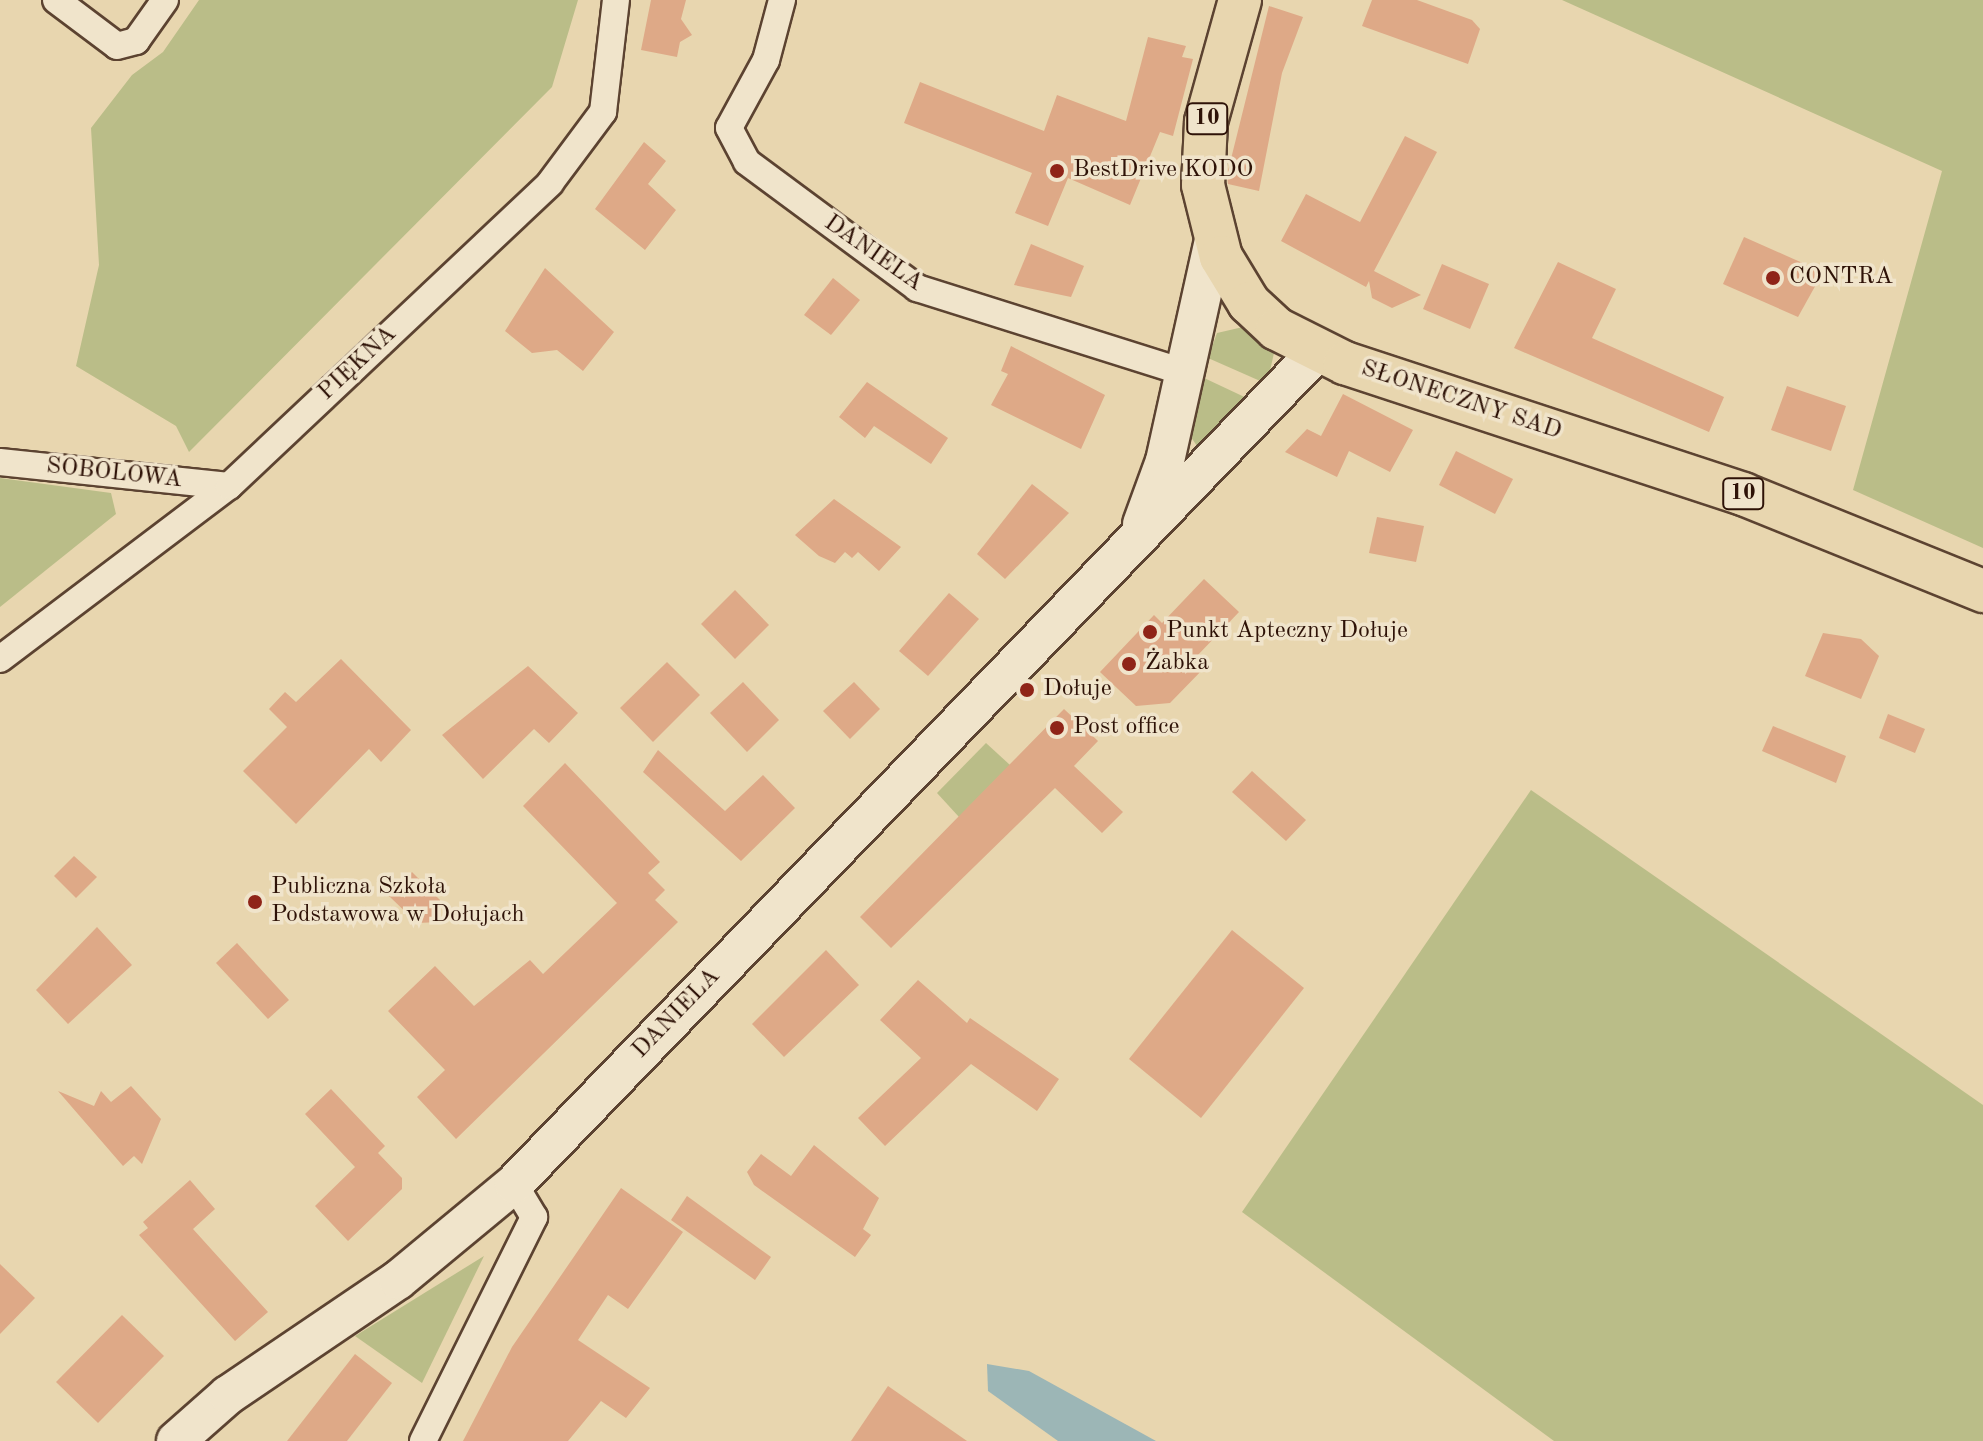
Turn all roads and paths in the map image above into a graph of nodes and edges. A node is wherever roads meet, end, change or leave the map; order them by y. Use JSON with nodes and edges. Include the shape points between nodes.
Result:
{"nodes":[{"id":1,"x":56,"y":0,"type":"edge"},
{"id":2,"x":165,"y":0,"type":"edge"},
{"id":3,"x":616,"y":0,"type":"edge"},
{"id":4,"x":782,"y":0,"type":"edge"},
{"id":5,"x":1240,"y":0,"type":"edge"},
{"id":6,"x":1214,"y":240,"type":"junction"},
{"id":7,"x":1317,"y":352,"type":"junction"},
{"id":8,"x":1184,"y":372,"type":"junction"},
{"id":9,"x":0,"y":462,"type":"edge"},
{"id":10,"x":229,"y":486,"type":"junction"},
{"id":11,"x":1134,"y":537,"type":"junction"},
{"id":12,"x":1983,"y":591,"type":"edge"},
{"id":13,"x":0,"y":659,"type":"edge"},
{"id":14,"x":514,"y":1184,"type":"junction"},
{"id":15,"x":176,"y":1441,"type":"edge"},
{"id":16,"x":423,"y":1441,"type":"edge"}],
"edges":[{"from":1,"to":2,"type":"street","via":[[117,46],[136,41]]},
{"from":3,"to":10,"type":"street","name":"PIĘKNA","via":[[603,112],[550,183]]},
{"from":4,"to":8,"type":"street","name":"DANIELA","via":[[766,60],[729,128],[747,162],[917,288]]},
{"from":5,"to":6,"type":"main road","name":"SŁONECZNY SAD","number":"10","via":[[1202,148]]},
{"from":6,"to":7,"type":"main road","name":"SŁONECZNY SAD","number":"10","via":[[1249,303]]},
{"from":6,"to":8,"type":"street","name":"DANIELA"},
{"from":7,"to":11,"type":"street","name":"DANIELA"},
{"from":7,"to":12,"type":"main road","name":"SŁONECZNY SAD","number":"10","via":[[1743,494]]},
{"from":8,"to":11,"type":"street","name":"DANIELA","via":[[1157,488]]},
{"from":9,"to":10,"type":"street","name":"SOBOLOWA"},
{"from":10,"to":13,"type":"street","name":"PIĘKNA"},
{"from":11,"to":14,"type":"street","name":"DANIELA"},
{"from":14,"to":15,"type":"street","name":"DANIELA","via":[[409,1271],[228,1395]]},
{"from":14,"to":16,"type":"street","via":[[534,1217]]}]}
